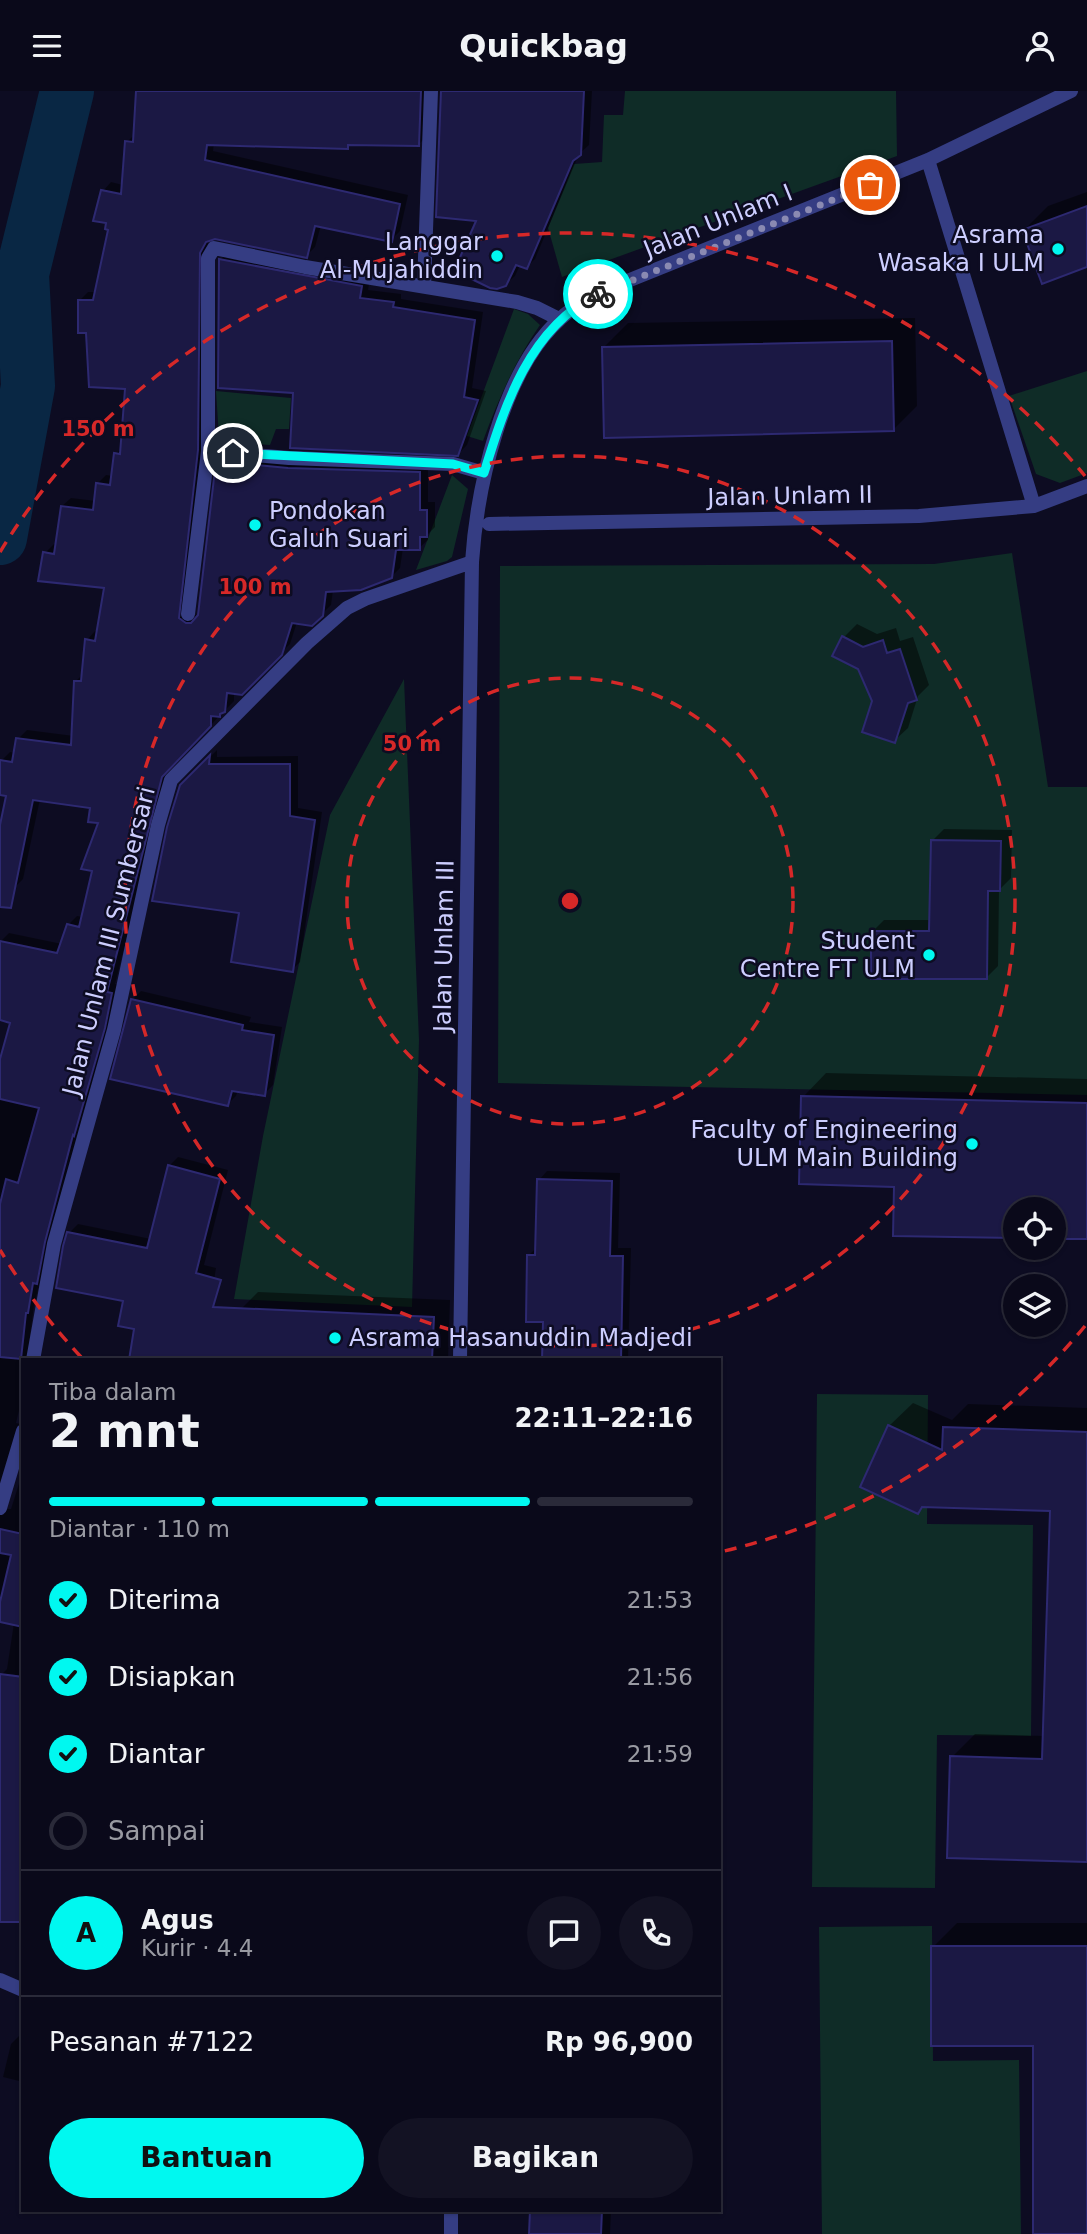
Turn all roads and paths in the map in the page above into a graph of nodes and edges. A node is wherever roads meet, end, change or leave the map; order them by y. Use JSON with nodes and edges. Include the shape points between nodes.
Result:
{"nodes":[{"id":1,"x":431,"y":91,"type":"edge"},
{"id":2,"x":1071,"y":91,"type":"edge"},
{"id":3,"x":928,"y":160,"type":"junction"},
{"id":4,"x":424,"y":286,"type":"junction"},
{"id":5,"x":559,"y":320,"type":"junction"},
{"id":6,"x":208,"y":451,"type":"junction"},
{"id":7,"x":484,"y":473,"type":"junction"},
{"id":8,"x":1087,"y":486,"type":"edge"},
{"id":9,"x":1034,"y":506,"type":"junction"},
{"id":10,"x":489,"y":524,"type":"dead end"},
{"id":11,"x":475,"y":533,"type":"joint"},
{"id":12,"x":472,"y":562,"type":"junction"},
{"id":13,"x":188,"y":614,"type":"dead end"},
{"id":14,"x":33,"y":1358,"type":"edge"},
{"id":15,"x":460,"y":1358,"type":"edge"},
{"id":16,"x":21,"y":1438,"type":"edge"},
{"id":17,"x":0,"y":1508,"type":"edge"},
{"id":18,"x":0,"y":1980,"type":"edge"},
{"id":19,"x":21,"y":1989,"type":"edge"},
{"id":20,"x":451,"y":2212,"type":"edge"},
{"id":21,"x":451,"y":2234,"type":"edge"}],
"edges":[{"from":1,"to":4,"type":"street"},
{"from":2,"to":3,"type":"street","name":"Jalan Unlam I"},
{"from":3,"to":5,"type":"street","name":"Jalan Unlam I","via":[[615,286]]},
{"from":3,"to":9,"type":"street"},
{"from":4,"to":5,"type":"street","via":[[517,302]]},
{"from":4,"to":6,"type":"street","via":[[214,248],[208,258]]},
{"from":5,"to":7,"type":"street","name":"Jalan Unlam I","via":[[537,347],[513,391]]},
{"from":6,"to":7,"type":"street","via":[[453,464]]},
{"from":6,"to":13,"type":"street"},
{"from":7,"to":11,"type":"street","name":"Jalan Unlam I"},
{"from":8,"to":9,"type":"street","name":"Jalan Unlam II"},
{"from":9,"to":10,"type":"street","name":"Jalan Unlam II","via":[[919,516]]},
{"from":11,"to":12,"type":"street","name":"Jalan Unlam III"},
{"from":12,"to":14,"type":"street","name":"Jalan Unlam III Sumbersari","via":[[347,608],[172,780],[114,1030],[54,1244]]},
{"from":12,"to":15,"type":"street","name":"Jalan Unlam III"},
{"from":16,"to":17,"type":"street"},
{"from":18,"to":19,"type":"street"},
{"from":20,"to":21,"type":"street"}]}
